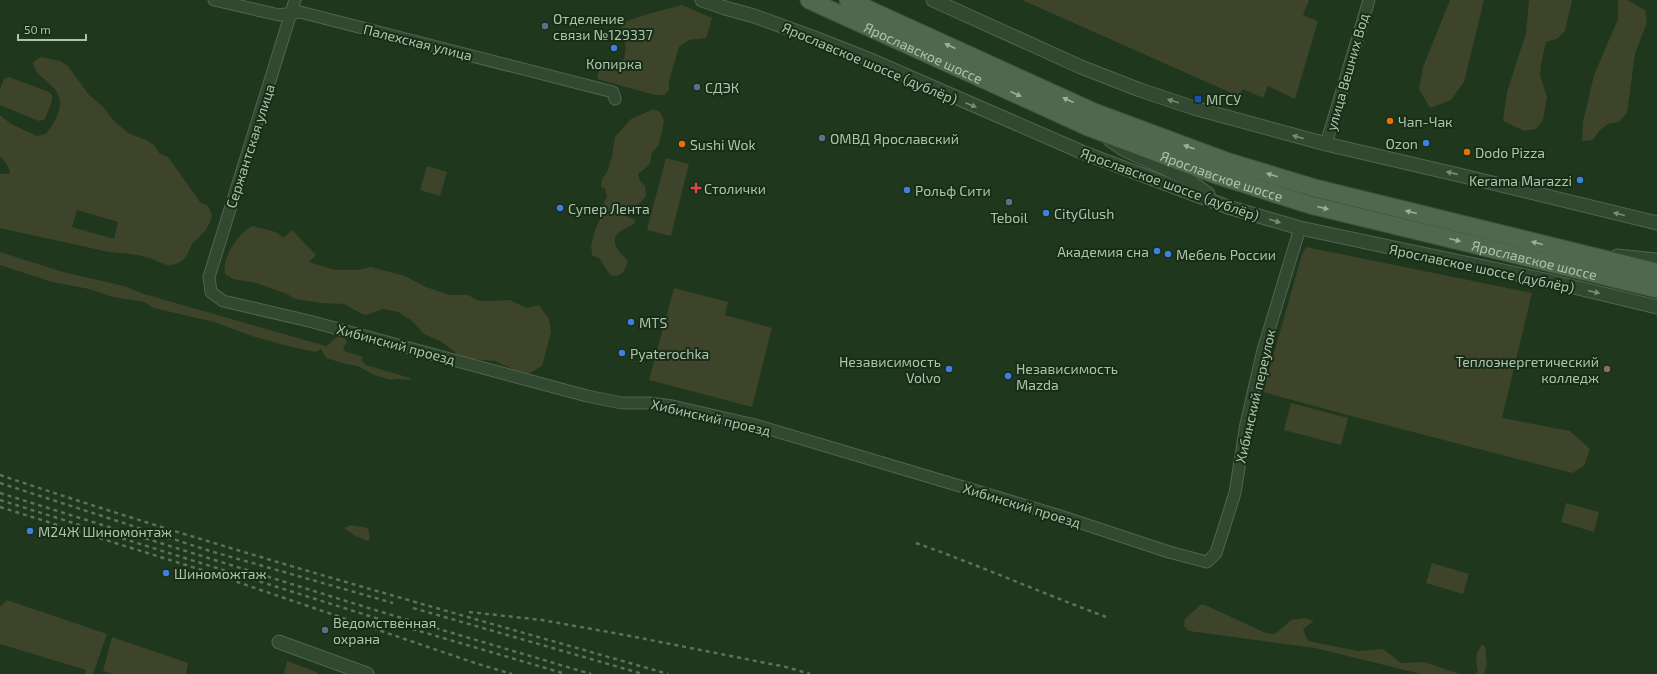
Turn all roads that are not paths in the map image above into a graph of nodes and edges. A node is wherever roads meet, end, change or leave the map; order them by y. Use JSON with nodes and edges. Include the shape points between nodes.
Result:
{"nodes":[{"id":1,"x":214,"y":0,"type":"edge"},
{"id":2,"x":295,"y":0,"type":"edge"},
{"id":3,"x":702,"y":0,"type":"edge"},
{"id":4,"x":734,"y":0,"type":"edge"},
{"id":5,"x":809,"y":0,"type":"edge"},
{"id":6,"x":848,"y":0,"type":"edge"},
{"id":7,"x":933,"y":0,"type":"edge"},
{"id":8,"x":1369,"y":0,"type":"edge"},
{"id":9,"x":291,"y":14,"type":"junction"},
{"id":10,"x":754,"y":16,"type":"junction"},
{"id":11,"x":615,"y":99,"type":"dead end"},
{"id":12,"x":1088,"y":127,"type":"junction"},
{"id":13,"x":1326,"y":144,"type":"junction"},
{"id":14,"x":1228,"y":207,"type":"junction"},
{"id":15,"x":1657,"y":223,"type":"edge"},
{"id":16,"x":1300,"y":228,"type":"junction"},
{"id":17,"x":1564,"y":250,"type":"junction"},
{"id":18,"x":1657,"y":260,"type":"edge"},
{"id":19,"x":1657,"y":272,"type":"edge"},
{"id":20,"x":1657,"y":289,"type":"edge"},
{"id":21,"x":211,"y":292,"type":"joint"},
{"id":22,"x":1657,"y":307,"type":"edge"},
{"id":23,"x":1207,"y":562,"type":"joint"},
{"id":24,"x":279,"y":642,"type":"dead end"},
{"id":25,"x":367,"y":674,"type":"edge"}],
"edges":[{"from":1,"to":9,"type":"street","name":"Палехская улица","via":[[279,15]]},
{"from":2,"to":9,"type":"street","name":"Сержантская улица"},
{"from":3,"to":10,"type":"street","name":"Ярославское шоссе (дублёр)"},
{"from":4,"to":10,"type":"street"},
{"from":5,"to":12,"type":"main road","name":"Ярославское шоссе","one_way":true},
{"from":17,"to":6,"type":"main road","name":"Ярославское шоссе","one_way":true,"via":[[1315,188],[1226,161],[1094,112]]},
{"from":13,"to":7,"type":"street","one_way":true,"via":[[1194,108],[1140,90],[1081,67]]},
{"from":8,"to":13,"type":"street","name":"улица Вешних Вод"},
{"from":9,"to":11,"type":"street","name":"Палехская улица","via":[[300,12],[576,82],[613,92]]},
{"from":9,"to":21,"type":"street","name":"Сержантская улица","via":[[209,277]]},
{"from":10,"to":14,"type":"street","name":"Ярославское шоссе (дублёр)","one_way":true,"via":[[868,59],[1084,153]]},
{"from":12,"to":14,"type":"street","via":[[1124,150],[1182,176]]},
{"from":12,"to":20,"type":"main road","name":"Ярославское шоссе","one_way":true,"via":[[1219,176],[1310,205]]},
{"from":15,"to":13,"type":"street","one_way":true},
{"from":14,"to":16,"type":"street","name":"Ярославское шоссе (дублёр)","one_way":true},
{"from":16,"to":22,"type":"street","name":"Ярославское шоссе (дублёр)","one_way":true,"via":[[1545,280]]},
{"from":16,"to":23,"type":"street","name":"Хибинский переулок","via":[[1264,350],[1246,424],[1235,493],[1216,553]]},
{"from":17,"to":18,"type":"street"},
{"from":17,"to":19,"type":"main road","name":"Ярославское шоссе"},
{"from":21,"to":23,"type":"street","name":"Хибинский проезд","via":[[223,301],[309,321],[588,396],[622,403],[672,406],[755,425]]},
{"from":24,"to":25,"type":"street"}]}
